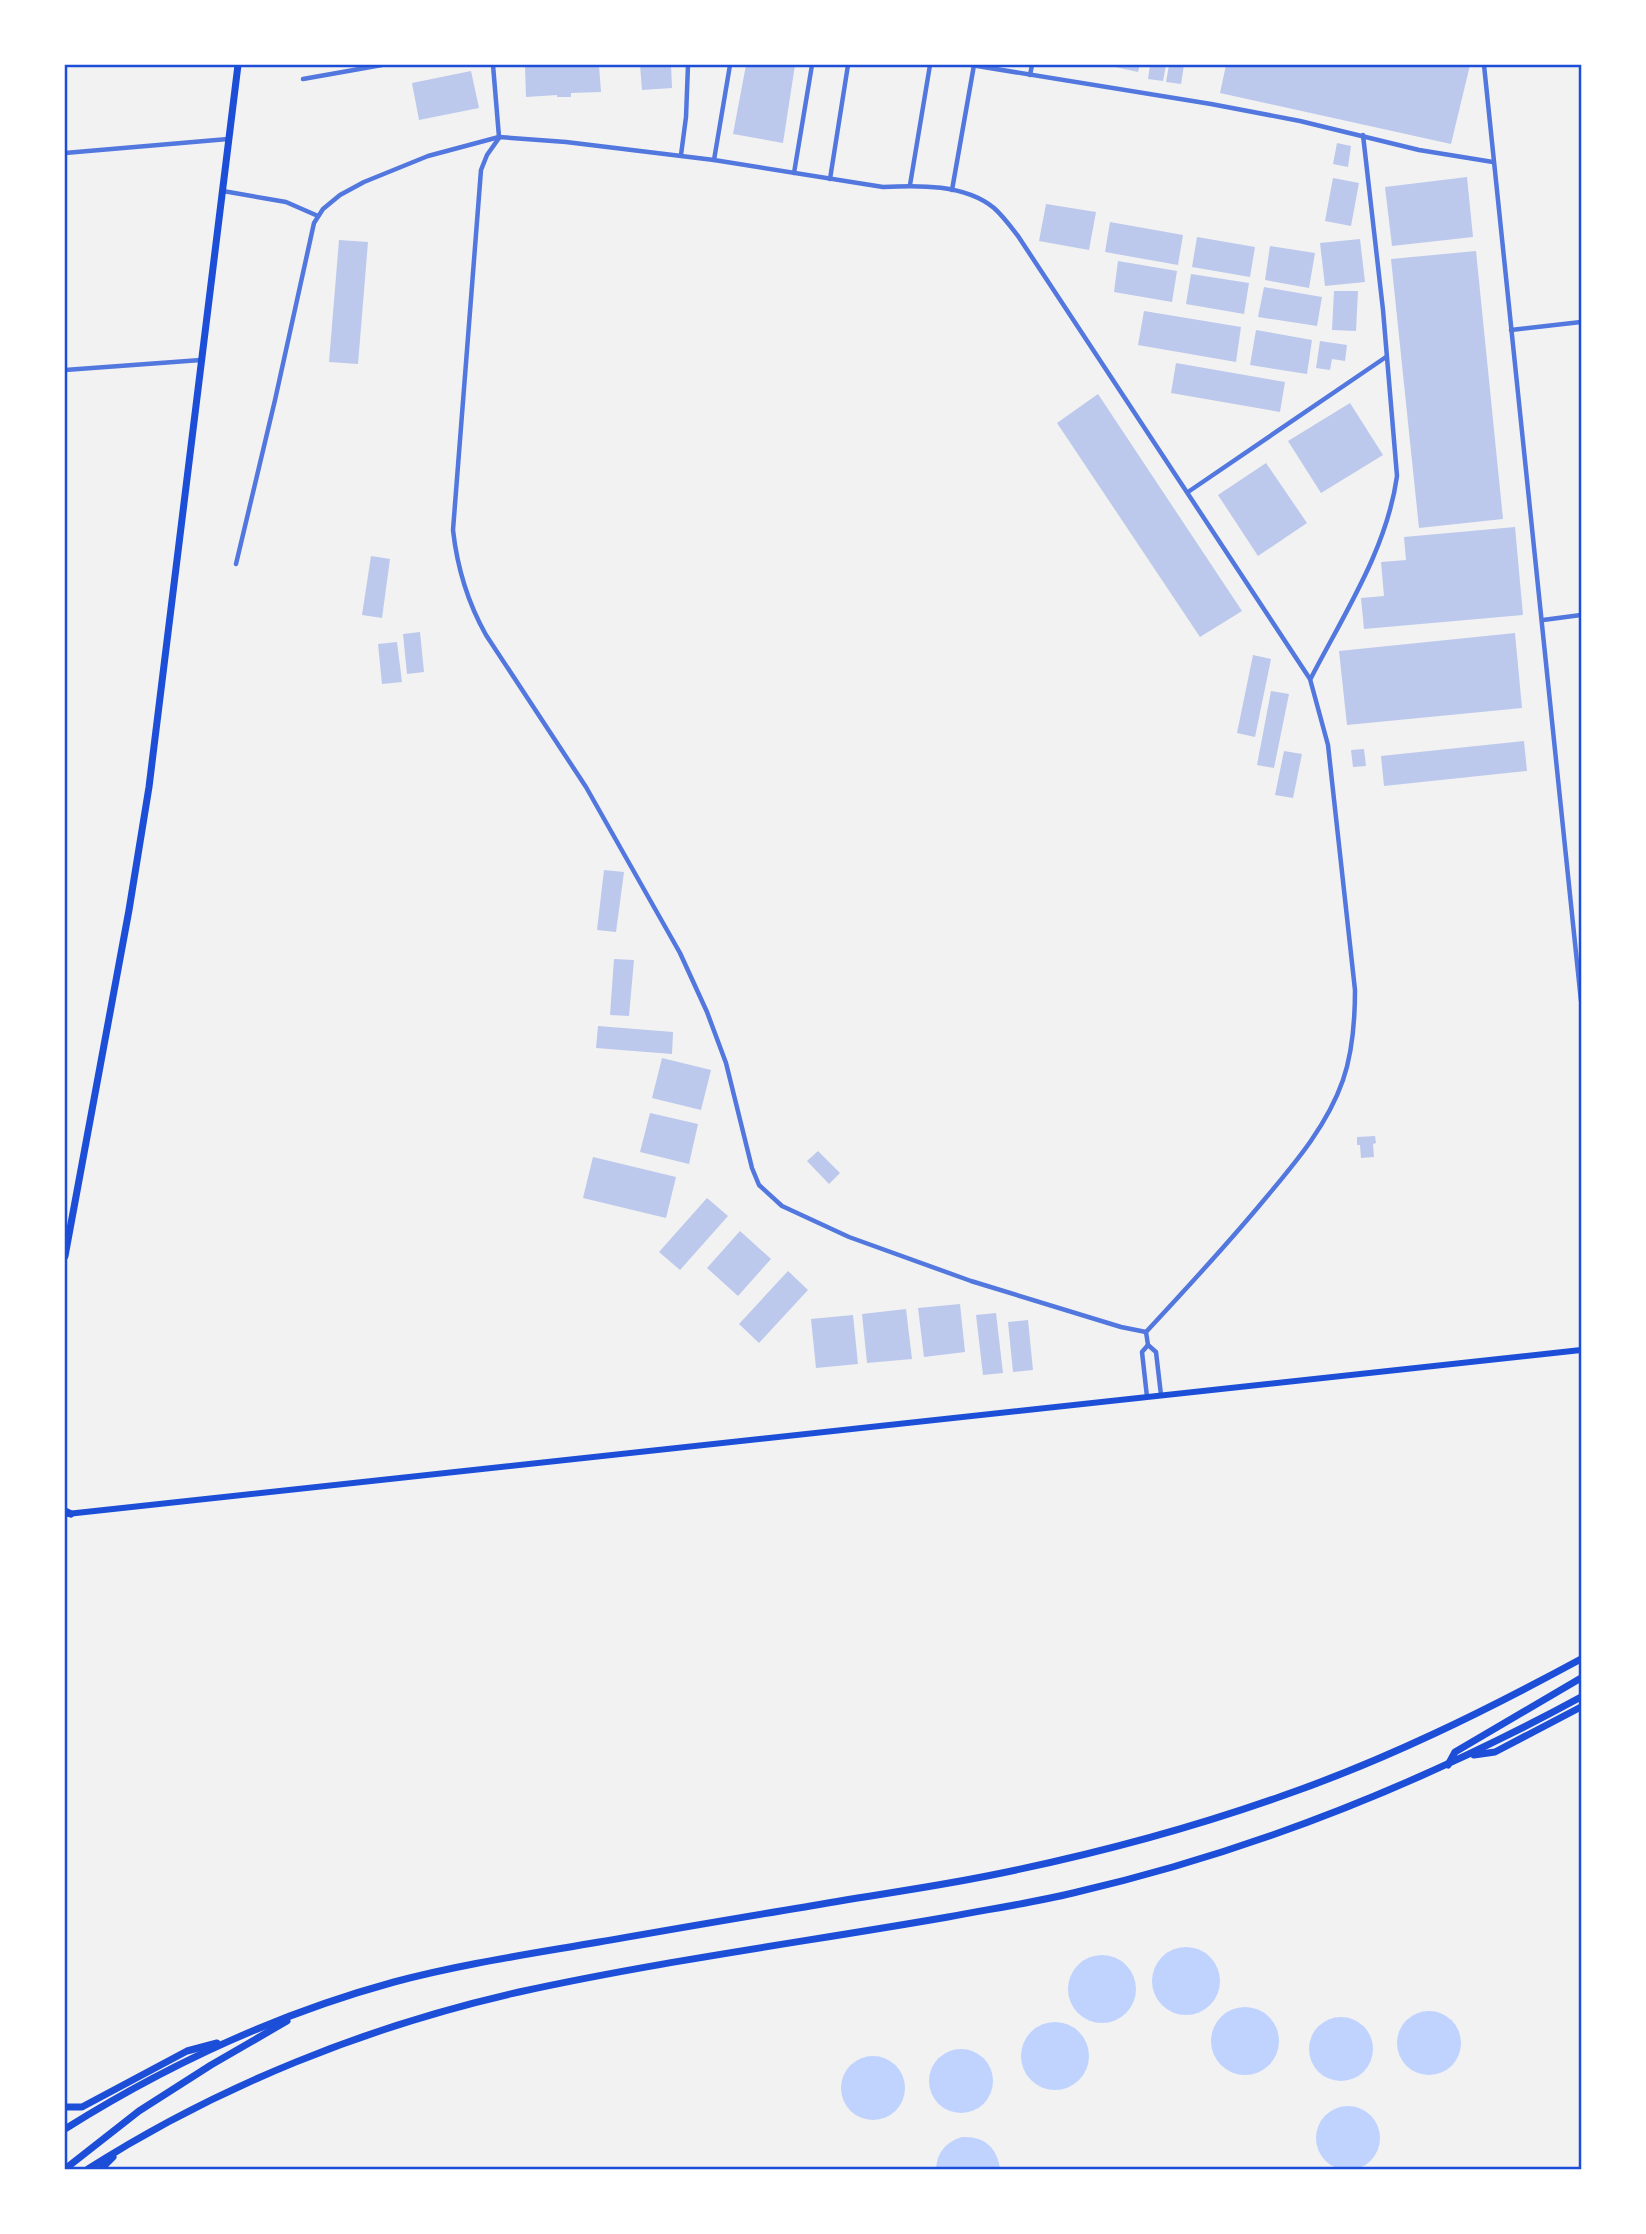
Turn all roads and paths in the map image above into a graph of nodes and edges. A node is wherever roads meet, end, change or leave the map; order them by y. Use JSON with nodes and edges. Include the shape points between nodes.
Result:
{"nodes":[{"id":1,"x":238,"y":65,"type":"edge"},
{"id":2,"x":382,"y":65,"type":"edge"},
{"id":3,"x":493,"y":65,"type":"edge"},
{"id":4,"x":688,"y":65,"type":"edge"},
{"id":5,"x":730,"y":65,"type":"edge"},
{"id":6,"x":812,"y":65,"type":"edge"},
{"id":7,"x":848,"y":65,"type":"edge"},
{"id":8,"x":930,"y":65,"type":"edge"},
{"id":9,"x":972,"y":65,"type":"edge"},
{"id":10,"x":1032,"y":65,"type":"edge"},
{"id":11,"x":1484,"y":65,"type":"edge"},
{"id":12,"x":355,"y":67,"type":"edge"},
{"id":13,"x":1030,"y":75,"type":"junction"},
{"id":14,"x":303,"y":79,"type":"dead end"},
{"id":15,"x":1363,"y":135,"type":"junction"},
{"id":16,"x":499,"y":137,"type":"junction"},
{"id":17,"x":229,"y":139,"type":"junction"},
{"id":18,"x":65,"y":153,"type":"edge"},
{"id":19,"x":681,"y":155,"type":"junction"},
{"id":20,"x":714,"y":160,"type":"junction"},
{"id":21,"x":1493,"y":162,"type":"junction"},
{"id":22,"x":794,"y":173,"type":"junction"},
{"id":23,"x":830,"y":179,"type":"junction"},
{"id":24,"x":910,"y":185,"type":"junction"},
{"id":25,"x":952,"y":190,"type":"junction"},
{"id":26,"x":223,"y":191,"type":"junction"},
{"id":27,"x":318,"y":216,"type":"junction"},
{"id":28,"x":1581,"y":322,"type":"edge"},
{"id":29,"x":1511,"y":330,"type":"junction"},
{"id":30,"x":1387,"y":356,"type":"junction"},
{"id":31,"x":202,"y":360,"type":"junction"},
{"id":32,"x":65,"y":370,"type":"edge"},
{"id":33,"x":1188,"y":492,"type":"junction"},
{"id":34,"x":236,"y":564,"type":"dead end"},
{"id":35,"x":1581,"y":615,"type":"edge"},
{"id":36,"x":1543,"y":620,"type":"junction"},
{"id":37,"x":1310,"y":679,"type":"junction"},
{"id":38,"x":1581,"y":1001,"type":"edge"},
{"id":39,"x":65,"y":1256,"type":"edge"},
{"id":40,"x":1146,"y":1332,"type":"junction"},
{"id":41,"x":1148,"y":1345,"type":"junction"},
{"id":42,"x":1581,"y":1350,"type":"edge"},
{"id":43,"x":1161,"y":1395,"type":"junction"},
{"id":44,"x":1147,"y":1397,"type":"junction"},
{"id":45,"x":67,"y":1513,"type":"edge"},
{"id":46,"x":1581,"y":1659,"type":"edge"},
{"id":47,"x":1581,"y":1678,"type":"edge"},
{"id":48,"x":1581,"y":1697,"type":"edge"},
{"id":49,"x":1581,"y":1707,"type":"edge"},
{"id":50,"x":1467,"y":1756,"type":"junction"},
{"id":51,"x":1448,"y":1765,"type":"junction"},
{"id":52,"x":299,"y":2013,"type":"junction"},
{"id":53,"x":234,"y":2039,"type":"junction"},
{"id":54,"x":65,"y":2107,"type":"edge"},
{"id":55,"x":65,"y":2129,"type":"edge"},
{"id":56,"x":121,"y":2148,"type":"junction"},
{"id":57,"x":65,"y":2169,"type":"edge"},
{"id":58,"x":88,"y":2169,"type":"edge"},
{"id":59,"x":101,"y":2169,"type":"edge"}],
"edges":[{"from":1,"to":17,"type":"main road"},
{"from":2,"to":12,"type":"street"},
{"from":3,"to":16,"type":"street"},
{"from":4,"to":19,"type":"street"},
{"from":5,"to":20,"type":"street"},
{"from":6,"to":22,"type":"street"},
{"from":7,"to":23,"type":"street"},
{"from":8,"to":24,"type":"street"},
{"from":9,"to":13,"type":"street"},
{"from":9,"to":25,"type":"street"},
{"from":10,"to":13,"type":"street"},
{"from":11,"to":21,"type":"street"},
{"from":12,"to":14,"type":"street"},
{"from":13,"to":15,"type":"street","via":[[1211,104]]},
{"from":15,"to":21,"type":"street"},
{"from":15,"to":30,"type":"street"},
{"from":16,"to":19,"type":"street"},
{"from":16,"to":27,"type":"street","via":[[393,170],[340,195]]},
{"from":16,"to":40,"type":"street","via":[[481,170],[455,490],[456,555],[486,635],[586,787],[680,953],[726,1063],[759,1185],[782,1206],[898,1256]]},
{"from":17,"to":18,"type":"street"},
{"from":17,"to":26,"type":"main road"},
{"from":19,"to":20,"type":"street"},
{"from":20,"to":22,"type":"street"},
{"from":21,"to":29,"type":"street"},
{"from":22,"to":23,"type":"street"},
{"from":23,"to":24,"type":"street","via":[[883,187]]},
{"from":24,"to":25,"type":"street"},
{"from":25,"to":33,"type":"street","via":[[993,208],[1018,236]]},
{"from":26,"to":27,"type":"street","via":[[286,202]]},
{"from":26,"to":31,"type":"main road"},
{"from":27,"to":34,"type":"street"},
{"from":28,"to":29,"type":"street"},
{"from":29,"to":36,"type":"street"},
{"from":30,"to":33,"type":"street"},
{"from":30,"to":37,"type":"street","via":[[1397,476],[1394,500],[1362,582]]},
{"from":31,"to":32,"type":"street"},
{"from":31,"to":39,"type":"main road","via":[[141,841]]},
{"from":33,"to":37,"type":"street"},
{"from":35,"to":36,"type":"street"},
{"from":36,"to":38,"type":"street"},
{"from":37,"to":40,"type":"street","via":[[1328,745],[1352,960],[1355,1017],[1348,1062],[1332,1106],[1300,1158]]},
{"from":40,"to":41,"type":"street"},
{"from":41,"to":43,"type":"street","via":[[1156,1352]]},
{"from":41,"to":44,"type":"street","via":[[1142,1353]]},
{"from":42,"to":43,"type":"main road"},
{"from":43,"to":44,"type":"main road"},
{"from":44,"to":45,"type":"main road"},
{"from":46,"to":52,"type":"main road","via":[[1380,1758],[1178,1830],[984,1877],[438,1972]]},
{"from":47,"to":51,"type":"main road","via":[[1455,1752]]},
{"from":48,"to":50,"type":"main road"},
{"from":49,"to":50,"type":"main road","via":[[1495,1752]]},
{"from":50,"to":51,"type":"main road"},
{"from":51,"to":56,"type":"main road","via":[[1255,1841],[1094,1888],[580,1979],[441,2013],[353,2041],[257,2080]]},
{"from":52,"to":53,"type":"main road"},
{"from":52,"to":57,"type":"main road","via":[[156,2100]]},
{"from":53,"to":54,"type":"main road","via":[[187,2051],[82,2107]]},
{"from":53,"to":55,"type":"main road"},
{"from":56,"to":58,"type":"main road"},
{"from":56,"to":59,"type":"main road"}]}
